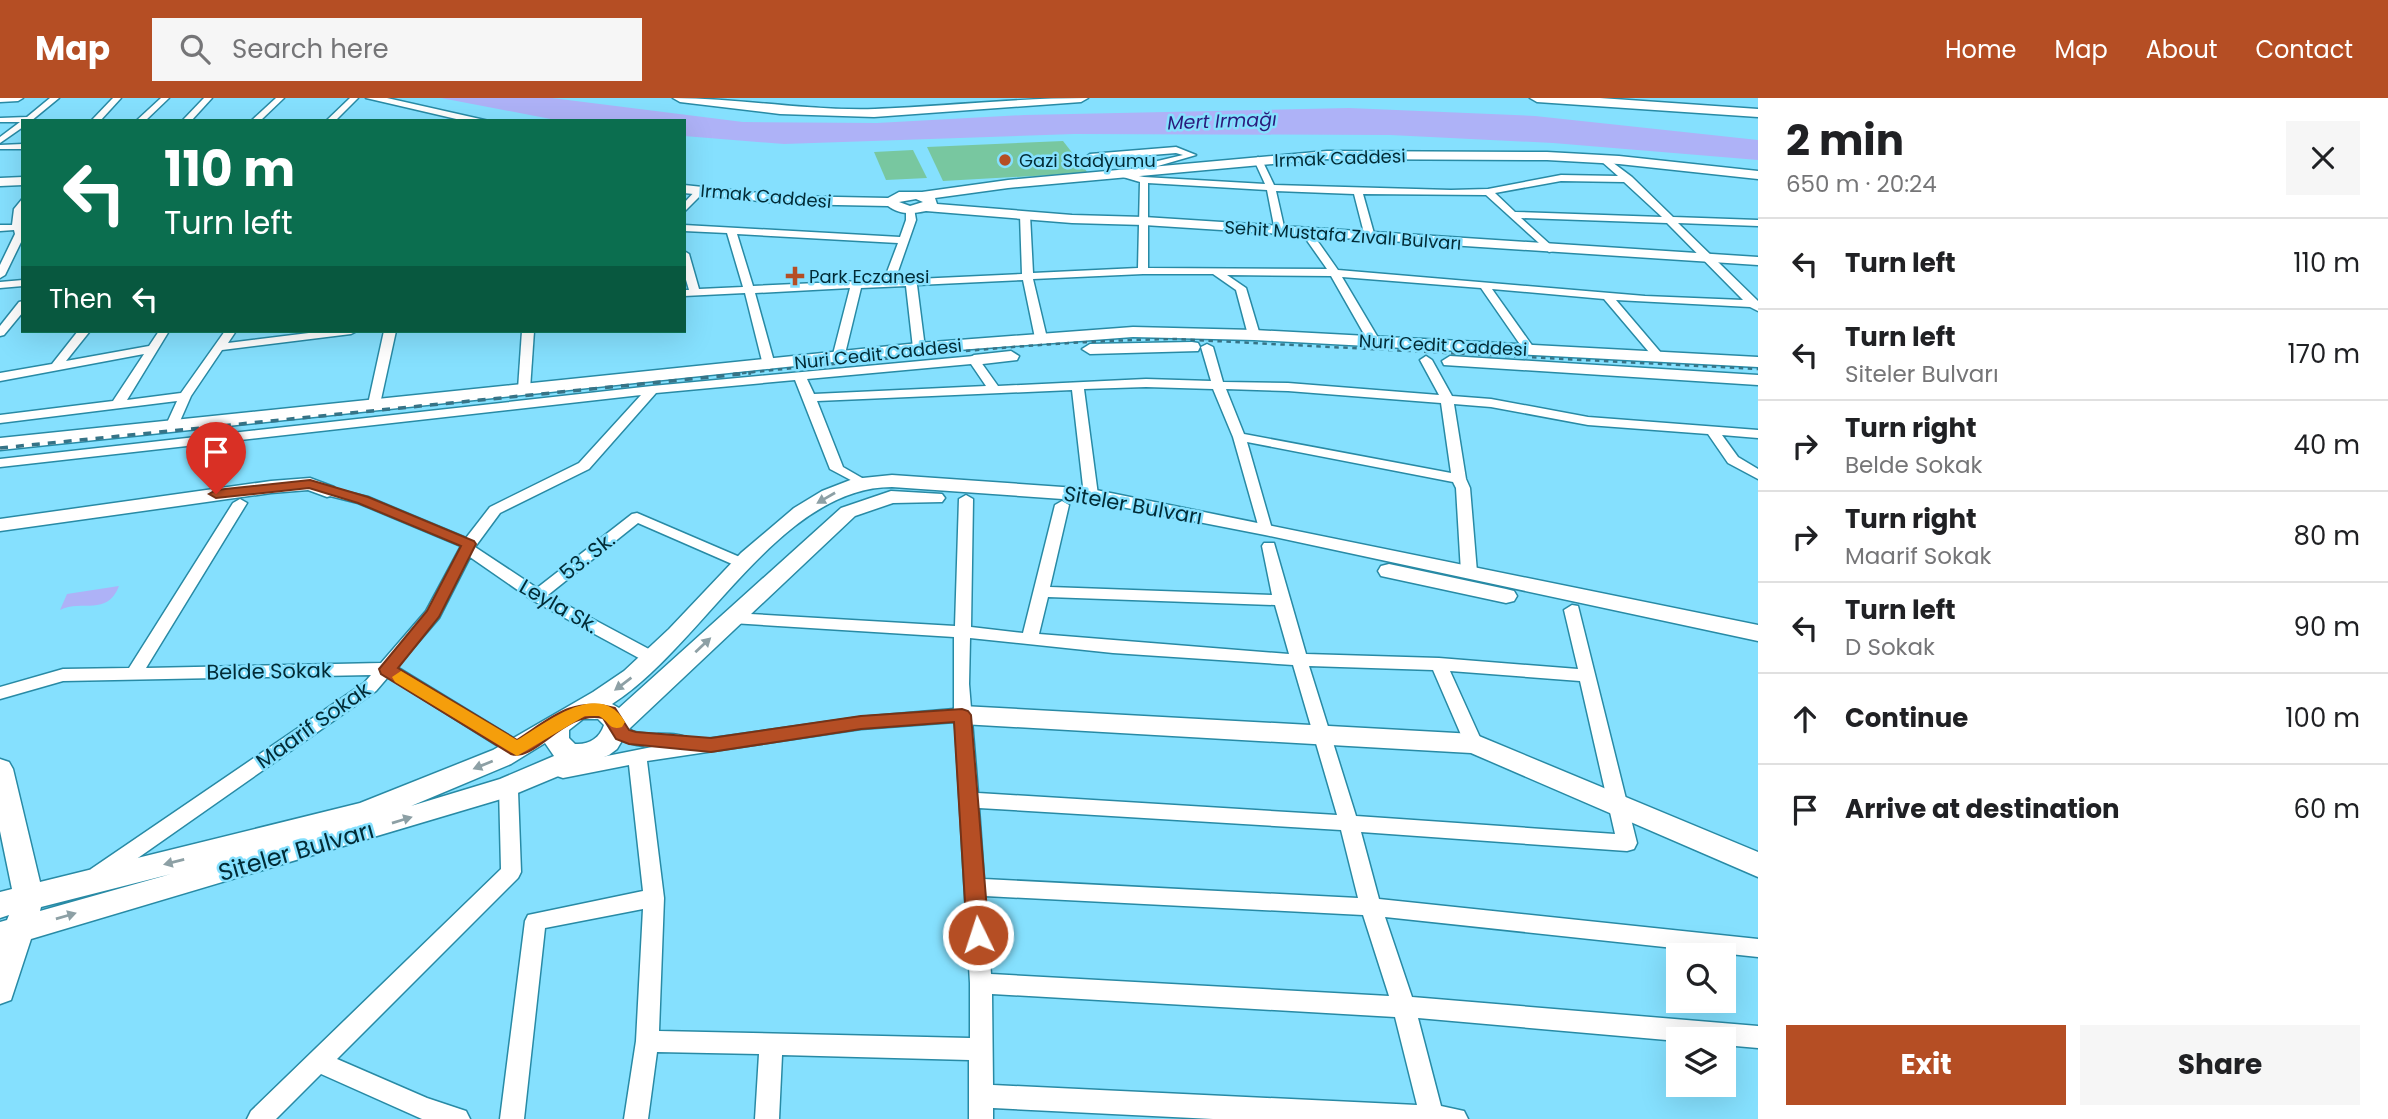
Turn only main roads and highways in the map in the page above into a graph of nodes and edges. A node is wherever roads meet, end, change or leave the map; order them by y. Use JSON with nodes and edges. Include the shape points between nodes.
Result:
{"nodes":[{"id":1,"x":680,"y":98,"type":"edge"},
{"id":2,"x":726,"y":98,"type":"edge"},
{"id":3,"x":1011,"y":98,"type":"edge"},
{"id":4,"x":1082,"y":98,"type":"edge"},
{"id":5,"x":1537,"y":98,"type":"edge"},
{"id":6,"x":1604,"y":98,"type":"edge"},
{"id":7,"x":1758,"y":111,"type":"edge"}],
"edges":[{"from":1,"to":4,"type":"highway","via":[[767,109],[864,113]]},
{"from":2,"to":3,"type":"highway","via":[[795,106],[880,108]]},
{"from":5,"to":7,"type":"highway"},
{"from":6,"to":7,"type":"highway"}]}
